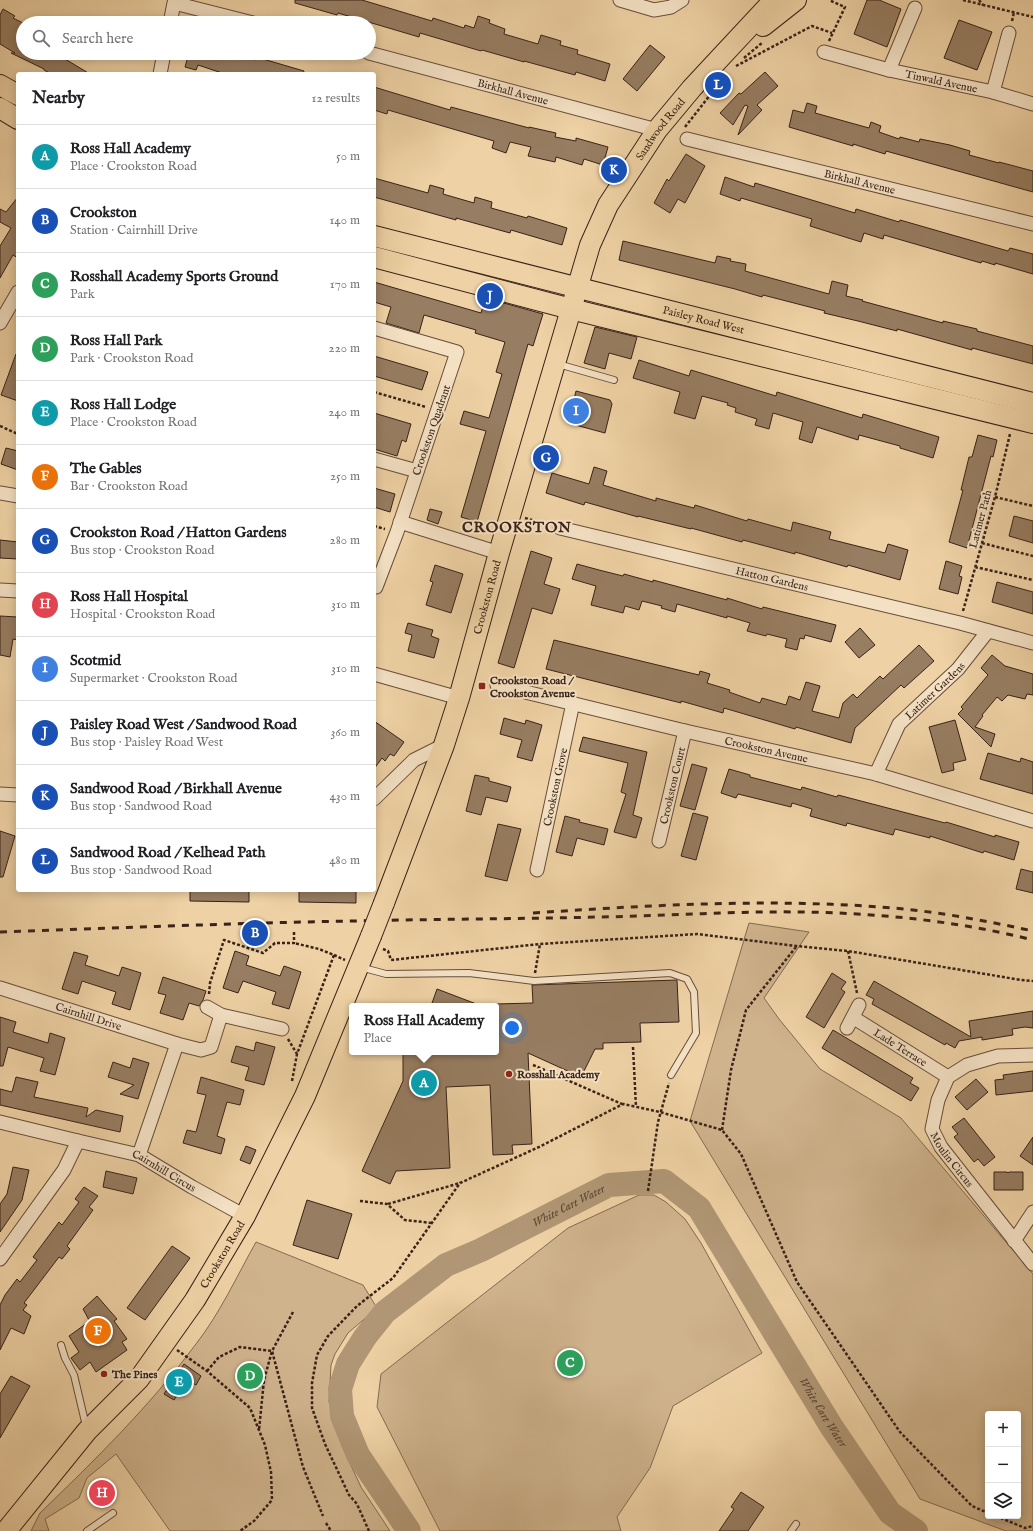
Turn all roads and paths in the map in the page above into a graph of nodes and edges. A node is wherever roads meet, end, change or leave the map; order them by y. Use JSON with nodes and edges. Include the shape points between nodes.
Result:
{"nodes":[{"id":1,"x":620,"y":0,"type":"edge"},
{"id":2,"x":682,"y":0,"type":"edge"},
{"id":3,"x":774,"y":0,"type":"edge"},
{"id":4,"x":796,"y":0,"type":"edge"},
{"id":5,"x":829,"y":0,"type":"edge"},
{"id":6,"x":963,"y":0,"type":"edge"},
{"id":7,"x":979,"y":0,"type":"edge"},
{"id":8,"x":984,"y":5,"type":"junction"},
{"id":9,"x":915,"y":8,"type":"dead end"},
{"id":10,"x":171,"y":16,"type":"edge"},
{"id":11,"x":225,"y":16,"type":"edge"},
{"id":12,"x":1033,"y":17,"type":"edge"},
{"id":13,"x":832,"y":33,"type":"junction"},
{"id":14,"x":1009,"y":33,"type":"dead end"},
{"id":15,"x":824,"y":52,"type":"joint"},
{"id":16,"x":376,"y":55,"type":"edge"},
{"id":17,"x":163,"y":60,"type":"edge"},
{"id":18,"x":724,"y":66,"type":"junction"},
{"id":19,"x":890,"y":70,"type":"junction"},
{"id":20,"x":160,"y":72,"type":"edge"},
{"id":21,"x":0,"y":85,"type":"edge"},
{"id":22,"x":719,"y":85,"type":"dead end"},
{"id":23,"x":992,"y":92,"type":"junction"},
{"id":24,"x":16,"y":94,"type":"edge"},
{"id":25,"x":1033,"y":104,"type":"edge"},
{"id":26,"x":0,"y":108,"type":"edge"},
{"id":27,"x":16,"y":117,"type":"edge"},
{"id":28,"x":657,"y":130,"type":"junction"},
{"id":29,"x":685,"y":134,"type":"joint"},
{"id":30,"x":1033,"y":224,"type":"edge"},
{"id":31,"x":376,"y":237,"type":"edge"},
{"id":32,"x":376,"y":258,"type":"edge"},
{"id":33,"x":577,"y":287,"type":"junction"},
{"id":34,"x":16,"y":295,"type":"edge"},
{"id":35,"x":571,"y":309,"type":"junction"},
{"id":36,"x":0,"y":323,"type":"edge"},
{"id":37,"x":376,"y":329,"type":"edge"},
{"id":38,"x":555,"y":363,"type":"junction"},
{"id":39,"x":614,"y":380,"type":"dead end"},
{"id":40,"x":376,"y":393,"type":"edge"},
{"id":41,"x":1033,"y":403,"type":"edge"},
{"id":42,"x":438,"y":410,"type":"junction"},
{"id":43,"x":1012,"y":418,"type":"junction"},
{"id":44,"x":1033,"y":423,"type":"edge"},
{"id":45,"x":0,"y":426,"type":"edge"},
{"id":46,"x":16,"y":433,"type":"edge"},
{"id":47,"x":376,"y":460,"type":"edge"},
{"id":48,"x":417,"y":470,"type":"junction"},
{"id":49,"x":0,"y":493,"type":"edge"},
{"id":50,"x":16,"y":496,"type":"edge"},
{"id":51,"x":995,"y":497,"type":"junction"},
{"id":52,"x":1033,"y":506,"type":"edge"},
{"id":53,"x":511,"y":514,"type":"junction"},
{"id":54,"x":400,"y":522,"type":"junction"},
{"id":55,"x":560,"y":528,"type":"joint"},
{"id":56,"x":982,"y":542,"type":"junction"},
{"id":57,"x":499,"y":553,"type":"junction"},
{"id":58,"x":1033,"y":556,"type":"edge"},
{"id":59,"x":975,"y":567,"type":"junction"},
{"id":60,"x":1033,"y":580,"type":"edge"},
{"id":61,"x":376,"y":587,"type":"edge"},
{"id":62,"x":0,"y":590,"type":"edge"},
{"id":63,"x":16,"y":591,"type":"edge"},
{"id":64,"x":960,"y":623,"type":"junction"},
{"id":65,"x":988,"y":630,"type":"junction"},
{"id":66,"x":1033,"y":643,"type":"edge"},
{"id":67,"x":376,"y":675,"type":"edge"},
{"id":68,"x":497,"y":685,"type":"dead end"},
{"id":69,"x":459,"y":698,"type":"junction"},
{"id":70,"x":574,"y":703,"type":"junction"},
{"id":71,"x":685,"y":731,"type":"junction"},
{"id":72,"x":444,"y":745,"type":"junction"},
{"id":73,"x":876,"y":774,"type":"junction"},
{"id":74,"x":0,"y":794,"type":"edge"},
{"id":75,"x":16,"y":795,"type":"edge"},
{"id":76,"x":376,"y":797,"type":"edge"},
{"id":77,"x":1033,"y":821,"type":"edge"},
{"id":78,"x":660,"y":841,"type":"dead end"},
{"id":79,"x":537,"y":870,"type":"dead end"},
{"id":80,"x":294,"y":931,"type":"dead end"},
{"id":81,"x":370,"y":940,"type":"junction"},
{"id":82,"x":294,"y":943,"type":"junction"},
{"id":83,"x":540,"y":944,"type":"junction"},
{"id":84,"x":796,"y":946,"type":"junction"},
{"id":85,"x":848,"y":951,"type":"junction"},
{"id":86,"x":358,"y":967,"type":"junction"},
{"id":87,"x":534,"y":981,"type":"junction"},
{"id":88,"x":1033,"y":981,"type":"edge"},
{"id":89,"x":0,"y":988,"type":"edge"},
{"id":90,"x":859,"y":1005,"type":"joint"},
{"id":91,"x":207,"y":1007,"type":"joint"},
{"id":92,"x":221,"y":1014,"type":"junction"},
{"id":93,"x":282,"y":1029,"type":"joint"},
{"id":94,"x":177,"y":1044,"type":"junction"},
{"id":95,"x":633,"y":1047,"type":"dead end"},
{"id":96,"x":1033,"y":1055,"type":"edge"},
{"id":97,"x":533,"y":1065,"type":"dead end"},
{"id":98,"x":671,"y":1075,"type":"joint"},
{"id":99,"x":948,"y":1077,"type":"junction"},
{"id":100,"x":623,"y":1104,"type":"junction"},
{"id":101,"x":636,"y":1107,"type":"junction"},
{"id":102,"x":660,"y":1112,"type":"junction"},
{"id":103,"x":0,"y":1122,"type":"edge"},
{"id":104,"x":722,"y":1130,"type":"junction"},
{"id":105,"x":78,"y":1142,"type":"junction"},
{"id":106,"x":139,"y":1155,"type":"junction"},
{"id":107,"x":460,"y":1183,"type":"junction"},
{"id":108,"x":648,"y":1191,"type":"dead end"},
{"id":109,"x":360,"y":1200,"type":"dead end"},
{"id":110,"x":387,"y":1204,"type":"junction"},
{"id":111,"x":1033,"y":1212,"type":"edge"},
{"id":112,"x":245,"y":1216,"type":"junction"},
{"id":113,"x":432,"y":1223,"type":"junction"},
{"id":114,"x":1014,"y":1241,"type":"junction"},
{"id":115,"x":0,"y":1259,"type":"edge"},
{"id":116,"x":1033,"y":1264,"type":"edge"},
{"id":117,"x":293,"y":1312,"type":"dead end"},
{"id":118,"x":165,"y":1342,"type":"junction"},
{"id":119,"x":61,"y":1345,"type":"dead end"},
{"id":120,"x":272,"y":1350,"type":"junction"},
{"id":121,"x":207,"y":1371,"type":"junction"},
{"id":122,"x":87,"y":1431,"type":"junction"},
{"id":123,"x":259,"y":1431,"type":"junction"},
{"id":124,"x":985,"y":1512,"type":"edge"},
{"id":125,"x":113,"y":1513,"type":"dead end"},
{"id":126,"x":323,"y":1516,"type":"dead end"},
{"id":127,"x":1003,"y":1519,"type":"edge"},
{"id":128,"x":326,"y":1523,"type":"dead end"},
{"id":129,"x":796,"y":1524,"type":"dead end"},
{"id":130,"x":1033,"y":1526,"type":"edge"},
{"id":131,"x":6,"y":1531,"type":"edge"},
{"id":132,"x":87,"y":1531,"type":"edge"},
{"id":133,"x":240,"y":1531,"type":"edge"},
{"id":134,"x":330,"y":1531,"type":"edge"},
{"id":135,"x":369,"y":1531,"type":"edge"},
{"id":136,"x":791,"y":1531,"type":"edge"}],
"edges":[{"from":1,"to":2,"type":"street","via":[[654,10],[672,7]]},
{"from":3,"to":18,"type":"main road","name":"Sandwood Road"},
{"from":4,"to":18,"type":"main road","name":"Sandwood Road"},
{"from":5,"to":13,"type":"path","via":[[845,6]]},
{"from":6,"to":8,"type":"path"},
{"from":7,"to":8,"type":"path"},
{"from":8,"to":12,"type":"path"},
{"from":9,"to":19,"type":"street","name":"Tinwald Avenue"},
{"from":10,"to":11,"type":"street","via":[[174,3]]},
{"from":13,"to":15,"type":"path"},
{"from":13,"to":18,"type":"path","via":[[812,26]]},
{"from":14,"to":23,"type":"street","name":"Tinwald Avenue"},
{"from":15,"to":19,"type":"street","name":"Tinwald Avenue"},
{"from":16,"to":28,"type":"street","name":"Birkhall Avenue"},
{"from":17,"to":20,"type":"street"},
{"from":18,"to":28,"type":"main road","name":"Sandwood Road","via":[[692,88]]},
{"from":19,"to":23,"type":"street","name":"Tinwald Avenue"},
{"from":21,"to":24,"type":"main road"},
{"from":22,"to":29,"type":"path"},
{"from":23,"to":25,"type":"street","name":"Tinwald Avenue"},
{"from":26,"to":27,"type":"main road"},
{"from":28,"to":33,"type":"main road","name":"Sandwood Road","via":[[608,205],[590,244]]},
{"from":29,"to":30,"type":"street","name":"Birkhall Avenue"},
{"from":31,"to":33,"type":"main road","name":"Paisley Road West"},
{"from":32,"to":35,"type":"main road","name":"Paisley Road West"},
{"from":33,"to":35,"type":"main road","name":"Crookston Road"},
{"from":33,"to":41,"type":"main road","name":"Paisley Road West"},
{"from":34,"to":36,"type":"street"},
{"from":35,"to":38,"type":"main road","name":"Crookston Road"},
{"from":35,"to":43,"type":"main road","name":"Paisley Road West"},
{"from":37,"to":42,"type":"street","name":"Crookston Quadrant","via":[[458,352]]},
{"from":38,"to":39,"type":"lane"},
{"from":38,"to":53,"type":"main road","name":"Crookston Road"},
{"from":40,"to":42,"type":"path"},
{"from":42,"to":48,"type":"street","name":"Crookston Quadrant"},
{"from":43,"to":44,"type":"main road","name":"Paisley Road West"},
{"from":43,"to":51,"type":"path","name":"Latimer Path","via":[[1010,437]]},
{"from":45,"to":46,"type":"path"},
{"from":47,"to":48,"type":"street"},
{"from":48,"to":54,"type":"street","name":"Crookston Quadrant"},
{"from":49,"to":50,"type":"street"},
{"from":51,"to":52,"type":"path"},
{"from":51,"to":56,"type":"path","name":"Latimer Path"},
{"from":53,"to":55,"type":"path"},
{"from":53,"to":57,"type":"main road","name":"Crookston Road"},
{"from":54,"to":57,"type":"street"},
{"from":54,"to":61,"type":"street","name":"Crookston Quadrant"},
{"from":55,"to":64,"type":"street","name":"Hatton Gardens"},
{"from":56,"to":58,"type":"path"},
{"from":56,"to":59,"type":"path","name":"Latimer Path"},
{"from":57,"to":69,"type":"main road","name":"Crookston Road"},
{"from":59,"to":60,"type":"path"},
{"from":59,"to":64,"type":"path","name":"Latimer Path"},
{"from":62,"to":63,"type":"street"},
{"from":64,"to":65,"type":"street","name":"Hatton Gardens"},
{"from":65,"to":66,"type":"street","name":"Hatton Gardens"},
{"from":65,"to":73,"type":"street","name":"Latimer Gardens","via":[[958,669],[899,724]]},
{"from":67,"to":69,"type":"street"},
{"from":68,"to":70,"type":"street","name":"Crookston Avenue"},
{"from":69,"to":72,"type":"main road","name":"Crookston Road"},
{"from":70,"to":71,"type":"street","name":"Crookston Avenue"},
{"from":70,"to":79,"type":"street","name":"Crookston Grove"},
{"from":71,"to":73,"type":"street","name":"Crookston Avenue"},
{"from":71,"to":78,"type":"street","name":"Crookston Court"},
{"from":72,"to":76,"type":"street","via":[[414,760]]},
{"from":72,"to":81,"type":"main road","name":"Crookston Road","bridge":true},
{"from":73,"to":77,"type":"street","name":"Crookston Avenue"},
{"from":74,"to":75,"type":"street"},
{"from":80,"to":82,"type":"path"},
{"from":81,"to":83,"type":"path","via":[[388,951],[391,960]]},
{"from":81,"to":86,"type":"main road","name":"Crookston Road"},
{"from":82,"to":91,"type":"path","via":[[276,943],[263,953],[224,940],[210,983]]},
{"from":82,"to":93,"type":"path","via":[[334,955],[297,1054]]},
{"from":83,"to":84,"type":"path","via":[[697,934]]},
{"from":83,"to":87,"type":"path"},
{"from":84,"to":85,"type":"path"},
{"from":84,"to":104,"type":"path","via":[[746,1010],[731,1070]]},
{"from":85,"to":88,"type":"path"},
{"from":85,"to":90,"type":"path"},
{"from":86,"to":87,"type":"lane","via":[[386,974],[469,973]]},
{"from":86,"to":112,"type":"main road","name":"Crookston Road","via":[[305,1096]]},
{"from":87,"to":98,"type":"lane","via":[[670,973],[687,979],[694,992],[696,1034]]},
{"from":89,"to":94,"type":"street","name":"Cairnhill Drive"},
{"from":90,"to":99,"type":"street","name":"Lade Terrace","via":[[850,1023]]},
{"from":91,"to":92,"type":"street"},
{"from":92,"to":93,"type":"street"},
{"from":92,"to":94,"type":"street","name":"Cairnhill Drive","via":[[211,1047],[201,1050]]},
{"from":94,"to":106,"type":"street"},
{"from":95,"to":101,"type":"path"},
{"from":96,"to":99,"type":"street","via":[[998,1056],[967,1065]]},
{"from":97,"to":100,"type":"path"},
{"from":98,"to":102,"type":"path"},
{"from":99,"to":114,"type":"street","name":"Moulin Circus","via":[[938,1100],[932,1129],[941,1147]]},
{"from":100,"to":101,"type":"path"},
{"from":100,"to":107,"type":"path","via":[[539,1147]]},
{"from":101,"to":102,"type":"path"},
{"from":102,"to":104,"type":"path"},
{"from":102,"to":108,"type":"path"},
{"from":103,"to":105,"type":"street","name":"Cairnhill Circus"},
{"from":104,"to":124,"type":"path","via":[[741,1154],[797,1282],[900,1432],[972,1506]]},
{"from":105,"to":106,"type":"street","name":"Cairnhill Circus"},
{"from":105,"to":115,"type":"street","via":[[64,1170]]},
{"from":106,"to":112,"type":"street","name":"Cairnhill Circus"},
{"from":107,"to":110,"type":"path"},
{"from":107,"to":113,"type":"path"},
{"from":109,"to":110,"type":"path"},
{"from":110,"to":113,"type":"path","via":[[404,1220]]},
{"from":111,"to":114,"type":"street"},
{"from":112,"to":118,"type":"main road","name":"Crookston Road","via":[[195,1300]]},
{"from":113,"to":135,"type":"path","via":[[393,1278],[357,1306],[328,1336],[317,1355],[312,1383],[312,1408],[349,1496],[357,1504]]},
{"from":114,"to":116,"type":"street","name":"Moulin Circus"},
{"from":117,"to":120,"type":"path"},
{"from":118,"to":121,"type":"path"},
{"from":118,"to":122,"type":"main road","name":"Crookston Road","via":[[139,1379]]},
{"from":119,"to":122,"type":"lane","via":[[78,1389]]},
{"from":120,"to":121,"type":"path","via":[[240,1347],[219,1357]]},
{"from":120,"to":123,"type":"path","via":[[264,1380]]},
{"from":120,"to":126,"type":"path","via":[[303,1467]]},
{"from":121,"to":123,"type":"path","via":[[250,1408]]},
{"from":122,"to":131,"type":"main road","name":"Crookston Road"},
{"from":123,"to":133,"type":"path","via":[[271,1472],[272,1500],[254,1521]]},
{"from":125,"to":132,"type":"lane"},
{"from":127,"to":130,"type":"path","via":[[1025,1528]]},
{"from":128,"to":134,"type":"path"},
{"from":129,"to":136,"type":"lane"}]}
